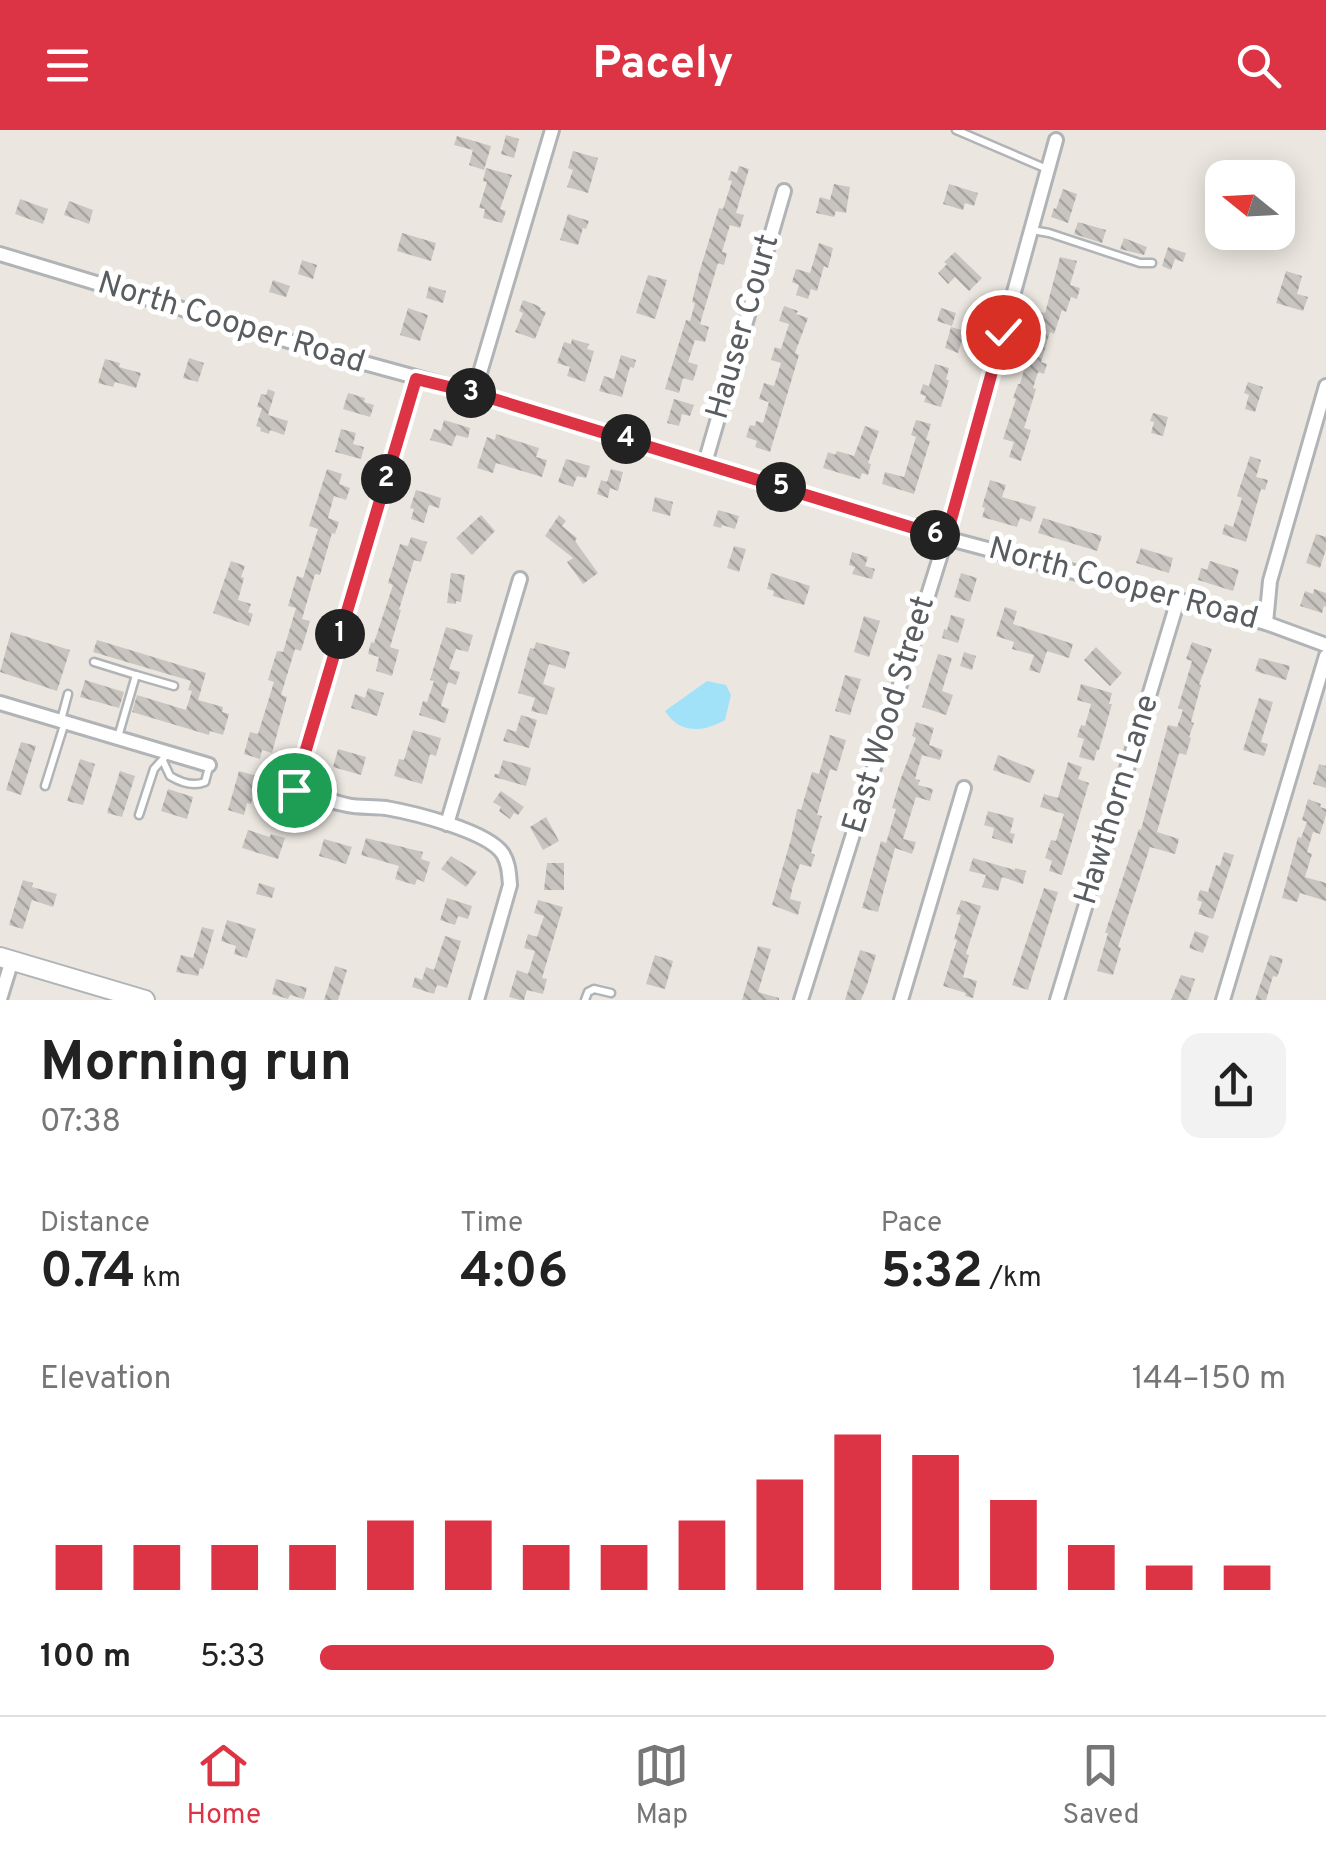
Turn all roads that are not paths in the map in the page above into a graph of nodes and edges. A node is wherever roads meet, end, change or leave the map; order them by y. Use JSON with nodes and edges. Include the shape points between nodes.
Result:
{"nodes":[{"id":1,"x":552,"y":130,"type":"edge"},
{"id":2,"x":956,"y":130,"type":"edge"},
{"id":3,"x":1056,"y":140,"type":"dead end"},
{"id":4,"x":1048,"y":169,"type":"junction"},
{"id":5,"x":784,"y":191,"type":"dead end"},
{"id":6,"x":1031,"y":230,"type":"junction"},
{"id":7,"x":0,"y":254,"type":"edge"},
{"id":8,"x":1152,"y":263,"type":"dead end"},
{"id":9,"x":416,"y":379,"type":"junction"},
{"id":10,"x":1326,"y":386,"type":"edge"},
{"id":11,"x":474,"y":393,"type":"junction"},
{"id":12,"x":704,"y":463,"type":"junction"},
{"id":13,"x":946,"y":538,"type":"junction"},
{"id":14,"x":520,"y":579,"type":"dead end"},
{"id":15,"x":1178,"y":600,"type":"junction"},
{"id":16,"x":1266,"y":623,"type":"junction"},
{"id":17,"x":1326,"y":645,"type":"edge"},
{"id":18,"x":1326,"y":656,"type":"edge"},
{"id":19,"x":94,"y":662,"type":"dead end"},
{"id":20,"x":136,"y":675,"type":"junction"},
{"id":21,"x":174,"y":686,"type":"dead end"},
{"id":22,"x":68,"y":694,"type":"dead end"},
{"id":23,"x":0,"y":703,"type":"edge"},
{"id":24,"x":63,"y":722,"type":"junction"},
{"id":25,"x":118,"y":738,"type":"junction"},
{"id":26,"x":164,"y":756,"type":"junction"},
{"id":27,"x":210,"y":765,"type":"joint"},
{"id":28,"x":45,"y":786,"type":"dead end"},
{"id":29,"x":964,"y":788,"type":"dead end"},
{"id":30,"x":138,"y":815,"type":"dead end"},
{"id":31,"x":446,"y":824,"type":"junction"},
{"id":32,"x":6,"y":958,"type":"edge"},
{"id":33,"x":611,"y":993,"type":"dead end"},
{"id":34,"x":112,"y":995,"type":"edge"},
{"id":35,"x":0,"y":1000,"type":"edge"},
{"id":36,"x":145,"y":1000,"type":"edge"},
{"id":37,"x":477,"y":1000,"type":"edge"},
{"id":38,"x":586,"y":1000,"type":"edge"},
{"id":39,"x":801,"y":1000,"type":"edge"},
{"id":40,"x":901,"y":1000,"type":"edge"},
{"id":41,"x":1058,"y":1000,"type":"edge"},
{"id":42,"x":1223,"y":1000,"type":"edge"}],
"edges":[{"from":1,"to":11,"type":"street"},
{"from":2,"to":4,"type":"lane"},
{"from":3,"to":4,"type":"street","name":"East Wood Street"},
{"from":4,"to":6,"type":"street","name":"East Wood Street"},
{"from":5,"to":12,"type":"street","name":"Hauser Court"},
{"from":6,"to":8,"type":"lane"},
{"from":6,"to":13,"type":"street","name":"East Wood Street"},
{"from":7,"to":9,"type":"street","name":"North Cooper Road"},
{"from":9,"to":11,"type":"street","name":"North Cooper Road"},
{"from":9,"to":31,"type":"street","via":[[294,790]]},
{"from":10,"to":16,"type":"street","via":[[1270,581]]},
{"from":11,"to":12,"type":"street","name":"North Cooper Road"},
{"from":12,"to":13,"type":"street","name":"North Cooper Road"},
{"from":13,"to":15,"type":"street","name":"North Cooper Road"},
{"from":13,"to":39,"type":"street","name":"East Wood Street"},
{"from":14,"to":31,"type":"street"},
{"from":15,"to":16,"type":"street","name":"North Cooper Road"},
{"from":15,"to":41,"type":"street","name":"Hawthorn Lane"},
{"from":16,"to":17,"type":"street","name":"North Cooper Road"},
{"from":18,"to":42,"type":"street"},
{"from":19,"to":20,"type":"lane"},
{"from":20,"to":21,"type":"lane"},
{"from":20,"to":25,"type":"lane"},
{"from":22,"to":24,"type":"lane"},
{"from":23,"to":24,"type":"street"},
{"from":24,"to":25,"type":"street"},
{"from":24,"to":28,"type":"lane"},
{"from":25,"to":26,"type":"street"},
{"from":26,"to":27,"type":"street"},
{"from":26,"to":27,"type":"lane","via":[[170,776],[188,783],[204,782]]},
{"from":26,"to":30,"type":"lane"},
{"from":29,"to":40,"type":"street"},
{"from":31,"to":37,"type":"street","via":[[493,843],[509,869]]},
{"from":32,"to":34,"type":"street"},
{"from":32,"to":35,"type":"street"},
{"from":33,"to":38,"type":"lane","via":[[594,989]]},
{"from":34,"to":36,"type":"street"}]}
